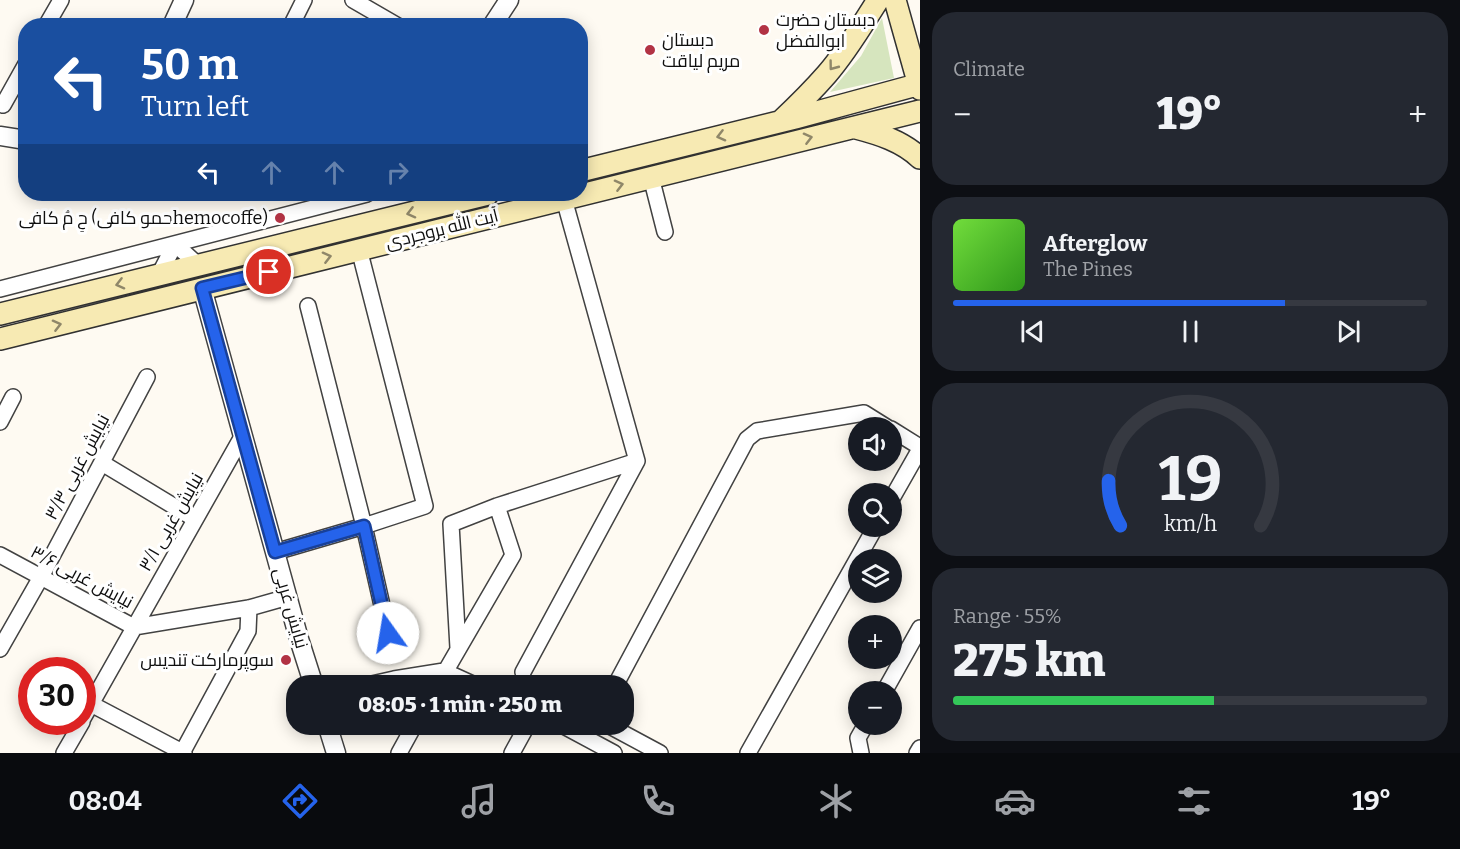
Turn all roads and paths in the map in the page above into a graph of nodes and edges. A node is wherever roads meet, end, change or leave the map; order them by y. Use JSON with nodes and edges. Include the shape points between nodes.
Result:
{"nodes":[{"id":1,"x":60,"y":0,"type":"edge"},
{"id":2,"x":184,"y":0,"type":"edge"},
{"id":3,"x":304,"y":0,"type":"edge"},
{"id":4,"x":353,"y":0,"type":"edge"},
{"id":5,"x":509,"y":0,"type":"edge"},
{"id":6,"x":878,"y":0,"type":"edge"},
{"id":7,"x":895,"y":0,"type":"edge"},
{"id":8,"x":50,"y":18,"type":"edge"},
{"id":9,"x":176,"y":18,"type":"edge"},
{"id":10,"x":295,"y":18,"type":"edge"},
{"id":11,"x":384,"y":18,"type":"edge"},
{"id":12,"x":497,"y":18,"type":"edge"},
{"id":13,"x":18,"y":78,"type":"edge"},
{"id":14,"x":920,"y":86,"type":"edge"},
{"id":15,"x":876,"y":96,"type":"junction"},
{"id":16,"x":3,"y":105,"type":"dead end"},
{"id":17,"x":920,"y":111,"type":"edge"},
{"id":18,"x":883,"y":120,"type":"junction"},
{"id":19,"x":781,"y":121,"type":"junction"},
{"id":20,"x":852,"y":127,"type":"junction"},
{"id":21,"x":0,"y":136,"type":"edge"},
{"id":22,"x":18,"y":139,"type":"edge"},
{"id":23,"x":920,"y":158,"type":"edge"},
{"id":24,"x":588,"y":169,"type":"edge"},
{"id":25,"x":651,"y":177,"type":"junction"},
{"id":26,"x":588,"y":193,"type":"edge"},
{"id":27,"x":340,"y":201,"type":"edge"},
{"id":28,"x":455,"y":201,"type":"edge"},
{"id":29,"x":556,"y":201,"type":"edge"},
{"id":30,"x":565,"y":201,"type":"edge"},
{"id":31,"x":665,"y":232,"type":"dead end"},
{"id":32,"x":175,"y":244,"type":"junction"},
{"id":33,"x":359,"y":249,"type":"junction"},
{"id":34,"x":198,"y":265,"type":"junction"},
{"id":35,"x":159,"y":275,"type":"junction"},
{"id":36,"x":202,"y":288,"type":"junction"},
{"id":37,"x":0,"y":289,"type":"edge"},
{"id":38,"x":308,"y":306,"type":"dead end"},
{"id":39,"x":0,"y":314,"type":"edge"},
{"id":40,"x":0,"y":339,"type":"edge"},
{"id":41,"x":147,"y":377,"type":"dead end"},
{"id":42,"x":13,"y":398,"type":"dead end"},
{"id":43,"x":871,"y":417,"type":"edge"},
{"id":44,"x":0,"y":422,"type":"edge"},
{"id":45,"x":243,"y":435,"type":"junction"},
{"id":46,"x":902,"y":436,"type":"edge"},
{"id":47,"x":920,"y":448,"type":"edge"},
{"id":48,"x":637,"y":461,"type":"junction"},
{"id":49,"x":102,"y":462,"type":"junction"},
{"id":50,"x":900,"y":483,"type":"edge"},
{"id":51,"x":497,"y":506,"type":"junction"},
{"id":52,"x":195,"y":519,"type":"junction"},
{"id":53,"x":364,"y":526,"type":"junction"},
{"id":54,"x":870,"y":537,"type":"edge"},
{"id":55,"x":275,"y":552,"type":"junction"},
{"id":56,"x":0,"y":555,"type":"edge"},
{"id":57,"x":41,"y":577,"type":"junction"},
{"id":58,"x":288,"y":597,"type":"junction"},
{"id":59,"x":249,"y":608,"type":"junction"},
{"id":60,"x":134,"y":627,"type":"junction"},
{"id":61,"x":920,"y":628,"type":"edge"},
{"id":62,"x":458,"y":648,"type":"junction"},
{"id":63,"x":0,"y":649,"type":"edge"},
{"id":64,"x":393,"y":654,"type":"dead end"},
{"id":65,"x":444,"y":671,"type":"junction"},
{"id":66,"x":523,"y":672,"type":"dead end"},
{"id":67,"x":311,"y":675,"type":"edge"},
{"id":68,"x":419,"y":675,"type":"edge"},
{"id":69,"x":442,"y":675,"type":"edge"},
{"id":70,"x":453,"y":675,"type":"edge"},
{"id":71,"x":621,"y":675,"type":"edge"},
{"id":72,"x":890,"y":681,"type":"edge"},
{"id":73,"x":96,"y":695,"type":"edge"},
{"id":74,"x":96,"y":707,"type":"edge"},
{"id":75,"x":74,"y":735,"type":"edge"},
{"id":76,"x":330,"y":735,"type":"edge"},
{"id":77,"x":409,"y":735,"type":"edge"},
{"id":78,"x":522,"y":735,"type":"edge"},
{"id":79,"x":580,"y":735,"type":"edge"},
{"id":80,"x":626,"y":735,"type":"edge"},
{"id":81,"x":860,"y":735,"type":"edge"},
{"id":82,"x":920,"y":748,"type":"edge"},
{"id":83,"x":64,"y":753,"type":"edge"},
{"id":84,"x":183,"y":753,"type":"edge"},
{"id":85,"x":336,"y":753,"type":"edge"},
{"id":86,"x":400,"y":753,"type":"edge"},
{"id":87,"x":512,"y":753,"type":"edge"},
{"id":88,"x":614,"y":753,"type":"edge"},
{"id":89,"x":660,"y":753,"type":"edge"},
{"id":90,"x":748,"y":753,"type":"edge"},
{"id":91,"x":861,"y":753,"type":"edge"},
{"id":92,"x":917,"y":753,"type":"edge"}],
"edges":[{"from":1,"to":8,"type":"street"},
{"from":2,"to":9,"type":"street"},
{"from":3,"to":10,"type":"street"},
{"from":4,"to":11,"type":"street"},
{"from":5,"to":12,"type":"street"},
{"from":6,"to":19,"type":"main road","one_way":true,"via":[[829,72]]},
{"from":7,"to":14,"type":"main road"},
{"from":13,"to":16,"type":"street"},
{"from":14,"to":15,"type":"main road"},
{"from":15,"to":18,"type":"main road","via":[[883,106]]},
{"from":15,"to":19,"type":"main road"},
{"from":17,"to":18,"type":"main road","name":"آیت الله بروجردی"},
{"from":18,"to":20,"type":"main road","name":"آیت الله بروجردی"},
{"from":19,"to":24,"type":"main road","one_way":true},
{"from":20,"to":23,"type":"main road","via":[[885,136]]},
{"from":25,"to":20,"type":"main road","name":"آیت الله بروجردی","one_way":true},
{"from":21,"to":22,"type":"street"},
{"from":26,"to":25,"type":"main road","name":"آیت الله بروجردی","one_way":true},
{"from":25,"to":31,"type":"street"},
{"from":27,"to":32,"type":"street"},
{"from":28,"to":34,"type":"main road","name":"آیت الله بروجردی","one_way":true},
{"from":29,"to":33,"type":"main road","name":"آیت الله بروجردی"},
{"from":30,"to":48,"type":"street"},
{"from":32,"to":34,"type":"street"},
{"from":32,"to":35,"type":"street"},
{"from":32,"to":37,"type":"street"},
{"from":36,"to":33,"type":"main road","name":"آیت الله بروجردی","one_way":true},
{"from":33,"to":53,"type":"street","via":[[425,507]]},
{"from":34,"to":35,"type":"main road","name":"آیت الله بروجردی"},
{"from":35,"to":39,"type":"main road","name":"آیت الله بروجردی","one_way":true},
{"from":40,"to":36,"type":"main road","name":"آیت الله بروجردی","one_way":true},
{"from":36,"to":45,"type":"street","name":"نیایش غربی"},
{"from":38,"to":53,"type":"street"},
{"from":41,"to":49,"type":"street","name":"نیایش غربی ۳/۳"},
{"from":42,"to":44,"type":"street"},
{"from":43,"to":71,"type":"street","via":[[864,413],[757,431],[747,439]]},
{"from":45,"to":52,"type":"street","name":"نیایش غربی ۳/۱"},
{"from":45,"to":55,"type":"street","name":"نیایش غربی"},
{"from":46,"to":47,"type":"street"},
{"from":47,"to":50,"type":"street"},
{"from":48,"to":51,"type":"street"},
{"from":48,"to":66,"type":"street"},
{"from":49,"to":52,"type":"street"},
{"from":49,"to":57,"type":"street","name":"نیایش غربی ۳/۳"},
{"from":51,"to":62,"type":"street","via":[[513,555]]},
{"from":51,"to":62,"type":"street","via":[[451,524]]},
{"from":52,"to":60,"type":"street","name":"نیایش غربی ۳/۱"},
{"from":53,"to":55,"type":"street"},
{"from":53,"to":64,"type":"street"},
{"from":54,"to":90,"type":"street"},
{"from":55,"to":58,"type":"street","name":"نیایش غربی"},
{"from":56,"to":57,"type":"street","name":"نیایش غربی ۳/۶"},
{"from":57,"to":60,"type":"street","name":"نیایش غربی ۳/۶"},
{"from":57,"to":63,"type":"street","name":"نیایش غربی ۳/۳"},
{"from":58,"to":59,"type":"street","name":"نیایش غربی ۳/۶"},
{"from":58,"to":67,"type":"street","name":"نیایش غربی"},
{"from":59,"to":60,"type":"street","name":"نیایش غربی ۳/۶"},
{"from":59,"to":84,"type":"street","via":[[248,631]]},
{"from":60,"to":73,"type":"street","name":"نیایش غربی ۳/۱"},
{"from":61,"to":72,"type":"street"},
{"from":62,"to":65,"type":"street"},
{"from":65,"to":68,"type":"street"},
{"from":65,"to":69,"type":"street"},
{"from":65,"to":70,"type":"street"},
{"from":74,"to":84,"type":"street"},
{"from":75,"to":83,"type":"street","name":"نیایش غربی ۳/۱"},
{"from":76,"to":85,"type":"street"},
{"from":77,"to":86,"type":"street"},
{"from":78,"to":87,"type":"street"},
{"from":79,"to":88,"type":"street"},
{"from":80,"to":89,"type":"street"},
{"from":81,"to":91,"type":"street"},
{"from":82,"to":92,"type":"street"}]}
